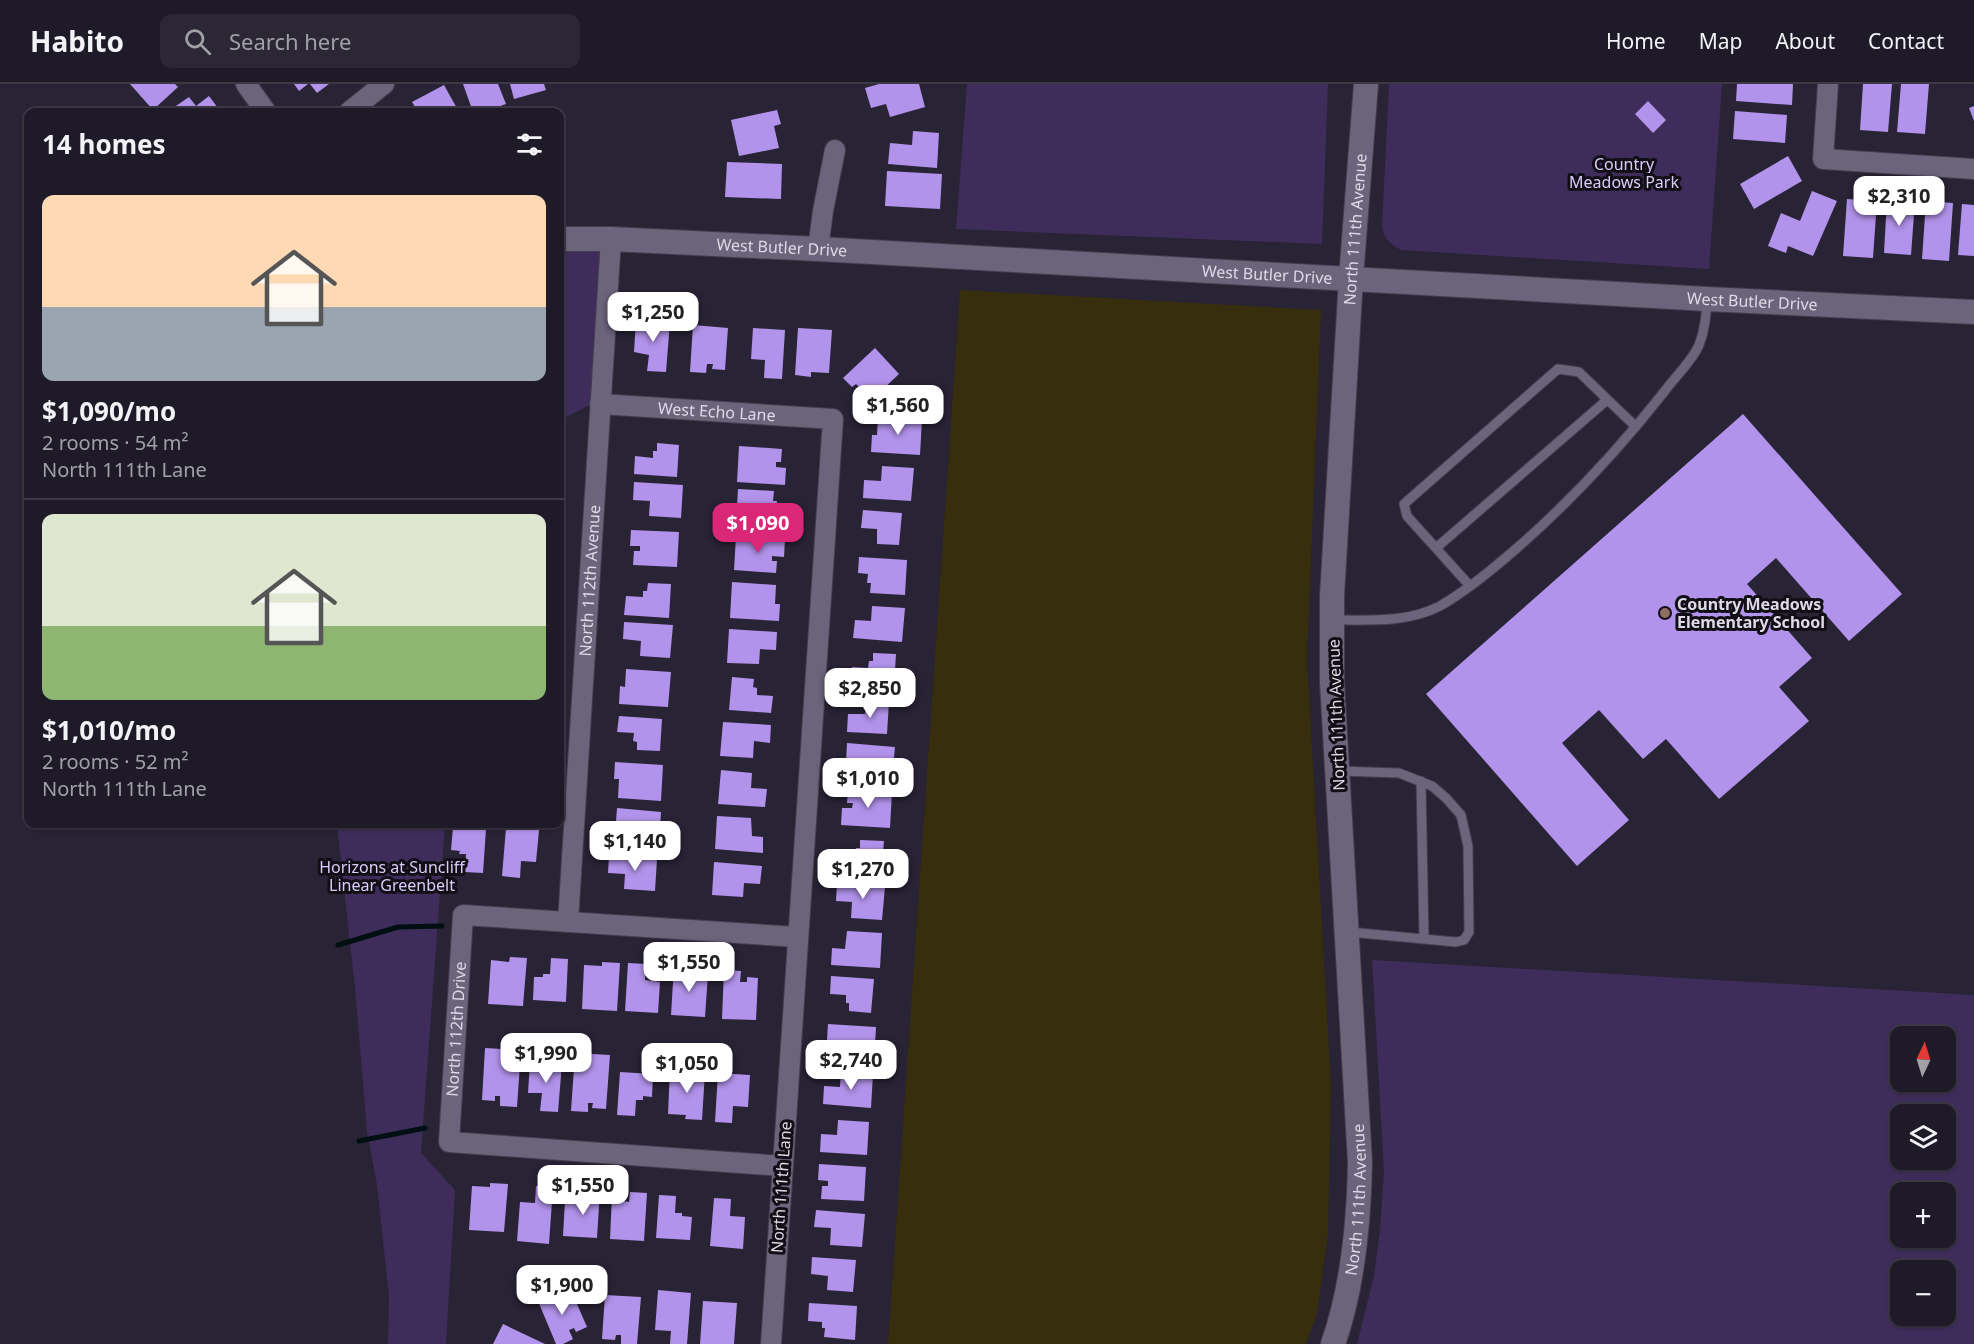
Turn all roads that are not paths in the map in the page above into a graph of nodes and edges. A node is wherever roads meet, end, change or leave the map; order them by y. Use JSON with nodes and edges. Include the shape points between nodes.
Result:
{"nodes":[{"id":1,"x":246,"y":84,"type":"edge"},
{"id":2,"x":384,"y":84,"type":"edge"},
{"id":3,"x":1366,"y":84,"type":"edge"},
{"id":4,"x":1828,"y":84,"type":"edge"},
{"id":5,"x":263,"y":108,"type":"edge"},
{"id":6,"x":354,"y":108,"type":"edge"},
{"id":7,"x":835,"y":150,"type":"dead end"},
{"id":8,"x":1974,"y":169,"type":"edge"},
{"id":9,"x":564,"y":239,"type":"edge"},
{"id":10,"x":611,"y":239,"type":"junction"},
{"id":11,"x":818,"y":249,"type":"junction"},
{"id":12,"x":1351,"y":278,"type":"junction"},
{"id":13,"x":1707,"y":299,"type":"junction"},
{"id":14,"x":1974,"y":312,"type":"edge"},
{"id":15,"x":1607,"y":400,"type":"junction"},
{"id":16,"x":600,"y":404,"type":"junction"},
{"id":17,"x":833,"y":419,"type":"joint"},
{"id":18,"x":1636,"y":427,"type":"junction"},
{"id":19,"x":1436,"y":548,"type":"junction"},
{"id":20,"x":1470,"y":586,"type":"junction"},
{"id":21,"x":1332,"y":620,"type":"junction"},
{"id":22,"x":1337,"y":771,"type":"junction"},
{"id":23,"x":1421,"y":781,"type":"junction"},
{"id":24,"x":568,"y":922,"type":"junction"},
{"id":25,"x":1347,"y":932,"type":"junction"},
{"id":26,"x":797,"y":936,"type":"junction"},
{"id":27,"x":1424,"y":939,"type":"junction"},
{"id":28,"x":783,"y":1166,"type":"junction"},
{"id":29,"x":771,"y":1344,"type":"edge"},
{"id":30,"x":1333,"y":1344,"type":"edge"}],
"edges":[{"from":1,"to":5,"type":"street"},
{"from":2,"to":6,"type":"street"},
{"from":3,"to":12,"type":"street","name":"North 111th Avenue"},
{"from":4,"to":8,"type":"street","via":[[1823,159]]},
{"from":7,"to":11,"type":"street"},
{"from":9,"to":10,"type":"street","name":"West Butler Drive"},
{"from":10,"to":11,"type":"street","name":"West Butler Drive"},
{"from":10,"to":16,"type":"street","name":"North 112th Avenue"},
{"from":11,"to":12,"type":"street","name":"West Butler Drive"},
{"from":12,"to":13,"type":"street","name":"West Butler Drive"},
{"from":12,"to":21,"type":"street","name":"North 111th Avenue"},
{"from":13,"to":14,"type":"street","name":"West Butler Drive"},
{"from":13,"to":18,"type":"lane","via":[[1699,346]]},
{"from":15,"to":18,"type":"lane"},
{"from":15,"to":19,"type":"lane"},
{"from":15,"to":19,"type":"lane","via":[[1579,372],[1558,369],[1404,504],[1407,516]]},
{"from":16,"to":17,"type":"street","name":"West Echo Lane"},
{"from":16,"to":24,"type":"street","name":"North 112th Avenue"},
{"from":17,"to":26,"type":"street","name":"North 111th Lane"},
{"from":18,"to":20,"type":"lane","via":[[1551,518]]},
{"from":19,"to":20,"type":"lane"},
{"from":20,"to":21,"type":"lane","via":[[1438,607],[1413,615]]},
{"from":21,"to":22,"type":"street","name":"North 111th Avenue"},
{"from":22,"to":23,"type":"lane","via":[[1399,773]]},
{"from":22,"to":25,"type":"street","name":"North 111th Avenue"},
{"from":23,"to":27,"type":"lane"},
{"from":23,"to":27,"type":"lane","via":[[1432,786],[1461,815],[1468,846],[1468,932],[1464,940],[1456,942]]},
{"from":24,"to":26,"type":"street"},
{"from":24,"to":28,"type":"street","name":"North 112th Drive","via":[[463,915],[449,1142]]},
{"from":25,"to":27,"type":"lane"},
{"from":25,"to":30,"type":"street","name":"North 111th Avenue","via":[[1360,1184],[1351,1264]]},
{"from":26,"to":28,"type":"street","name":"North 111th Lane"},
{"from":28,"to":29,"type":"street","name":"North 111th Lane"}]}
